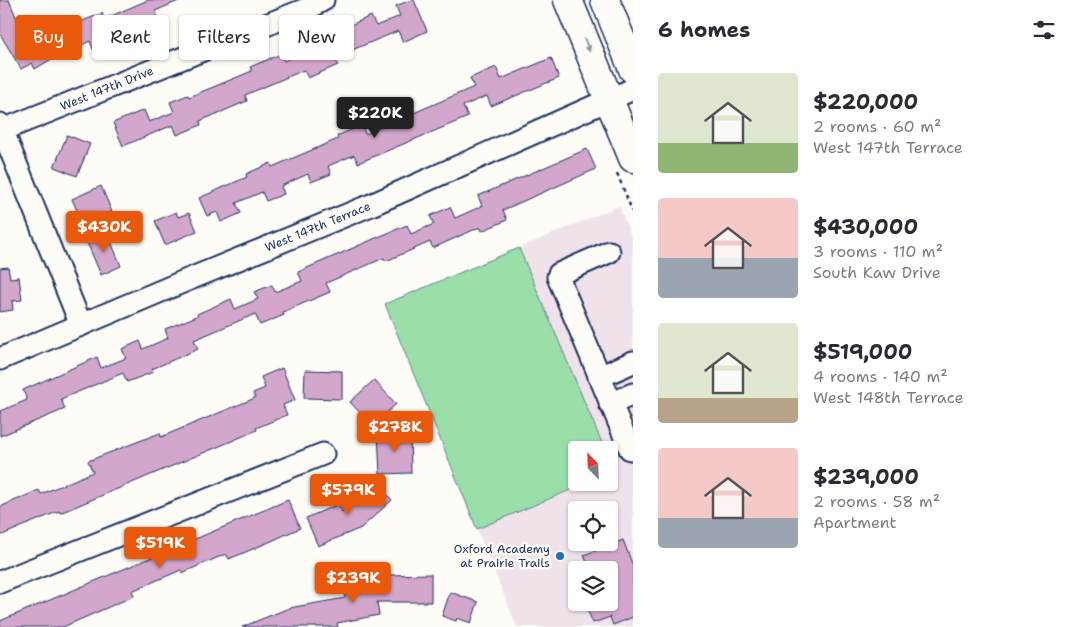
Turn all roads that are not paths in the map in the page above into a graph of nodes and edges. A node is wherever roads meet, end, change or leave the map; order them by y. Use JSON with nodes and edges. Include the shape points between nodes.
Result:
{"nodes":[{"id":1,"x":323,"y":0,"type":"edge"},
{"id":2,"x":568,"y":0,"type":"edge"},
{"id":3,"x":605,"y":0,"type":"edge"},
{"id":4,"x":633,"y":69,"type":"edge"},
{"id":5,"x":621,"y":94,"type":"edge"},
{"id":6,"x":1,"y":128,"type":"edge"},
{"id":7,"x":633,"y":158,"type":"edge"},
{"id":8,"x":609,"y":252,"type":"dead end"},
{"id":9,"x":81,"y":325,"type":"junction"},
{"id":10,"x":0,"y":359,"type":"edge"},
{"id":11,"x":633,"y":362,"type":"edge"},
{"id":12,"x":599,"y":377,"type":"junction"},
{"id":13,"x":633,"y":394,"type":"edge"},
{"id":14,"x":610,"y":404,"type":"junction"},
{"id":15,"x":632,"y":451,"type":"edge"},
{"id":16,"x":323,"y":454,"type":"dead end"},
{"id":17,"x":0,"y":582,"type":"edge"}],
"edges":[{"from":1,"to":6,"type":"street","name":"West 147th Drive"},
{"from":2,"to":5,"type":"main road","one_way":true},
{"from":3,"to":4,"type":"main road"},
{"from":5,"to":7,"type":"main road"},
{"from":5,"to":9,"type":"street","name":"West 147th Terrace","via":[[371,205]]},
{"from":6,"to":9,"type":"street"},
{"from":8,"to":12,"type":"street","via":[[558,277]]},
{"from":9,"to":10,"type":"street","name":"West 147th Terrace"},
{"from":11,"to":12,"type":"street"},
{"from":12,"to":14,"type":"street"},
{"from":13,"to":14,"type":"street"},
{"from":14,"to":15,"type":"street"},
{"from":16,"to":17,"type":"street"}]}
